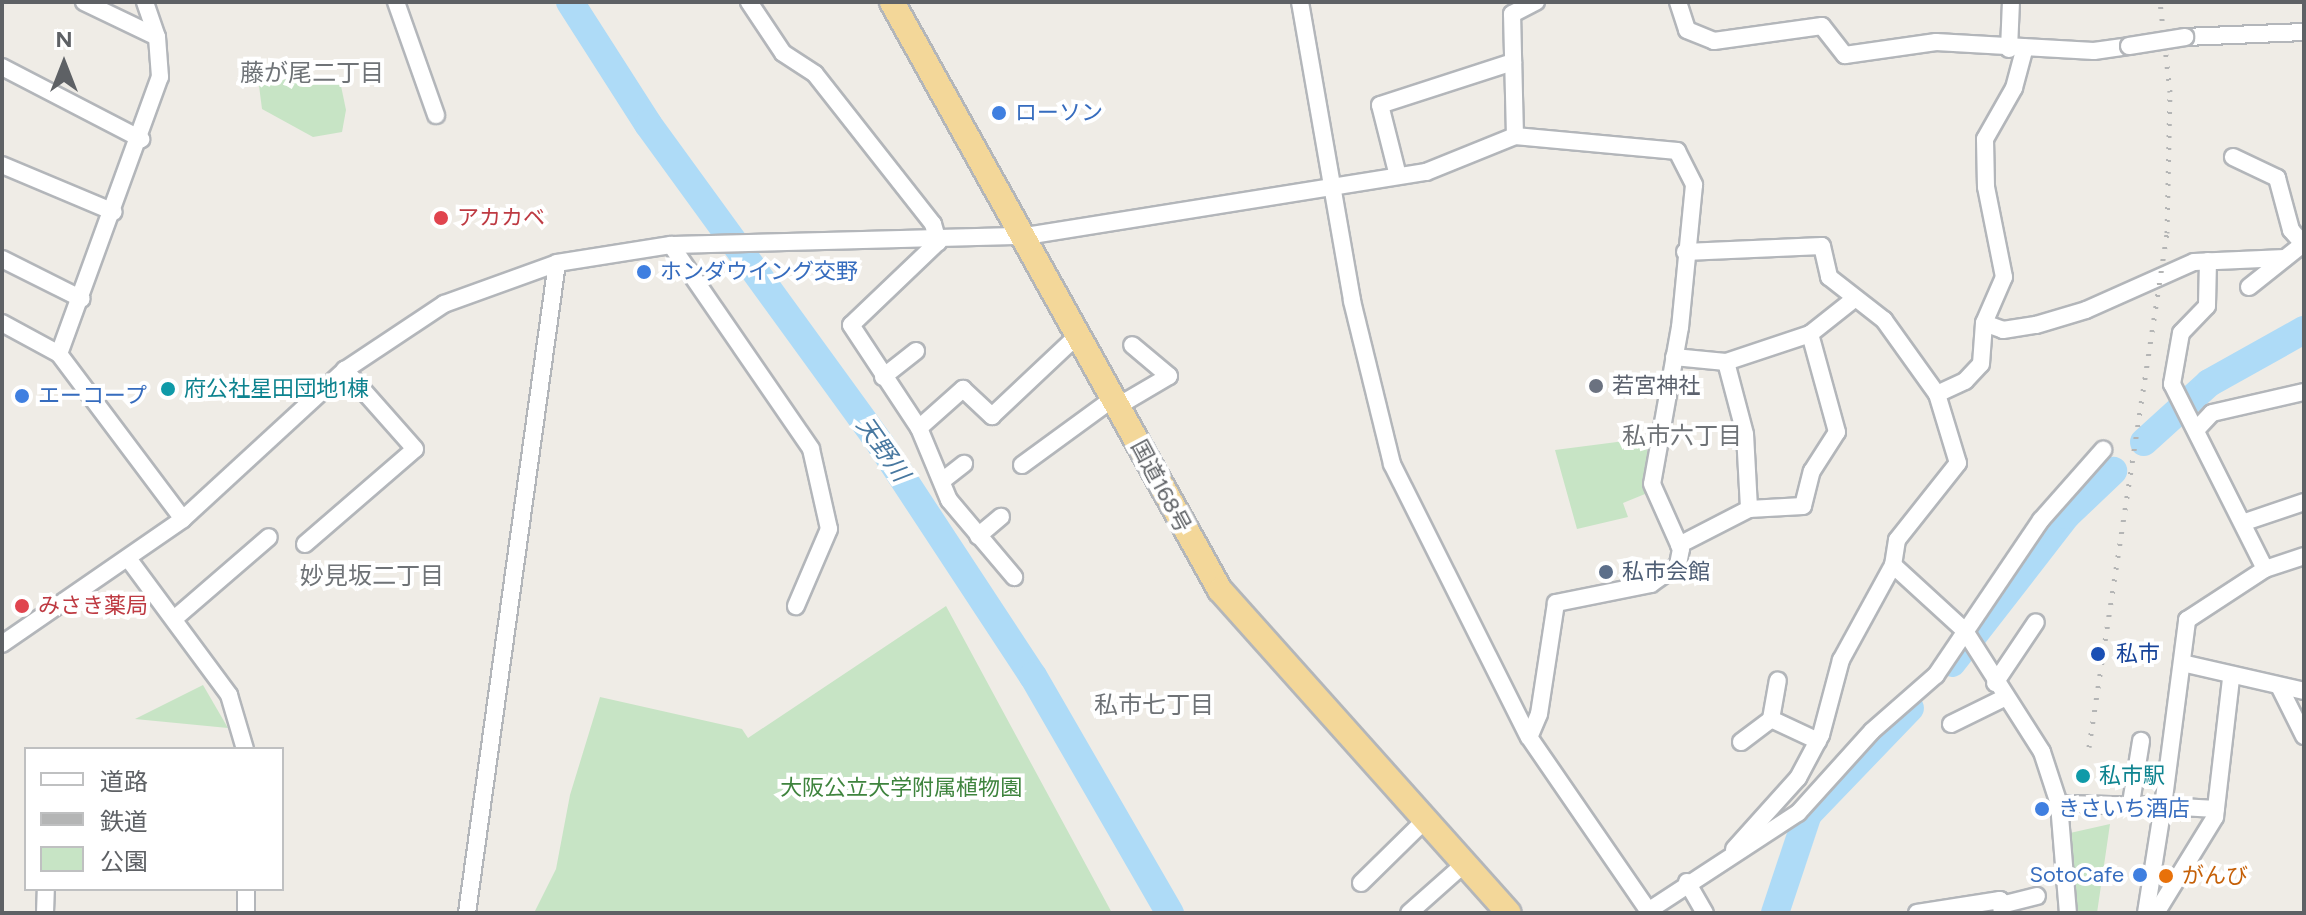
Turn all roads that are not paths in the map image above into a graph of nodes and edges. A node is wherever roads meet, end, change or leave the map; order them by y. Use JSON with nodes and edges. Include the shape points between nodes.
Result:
{"nodes":[{"id":1,"x":84,"y":2,"type":"edge"},
{"id":2,"x":145,"y":2,"type":"edge"},
{"id":3,"x":396,"y":2,"type":"edge"},
{"id":4,"x":749,"y":2,"type":"edge"},
{"id":5,"x":892,"y":2,"type":"edge"},
{"id":6,"x":1300,"y":2,"type":"edge"},
{"id":7,"x":1536,"y":2,"type":"edge"},
{"id":8,"x":1678,"y":2,"type":"edge"},
{"id":9,"x":2011,"y":2,"type":"edge"},
{"id":10,"x":2304,"y":32,"type":"edge"},
{"id":11,"x":157,"y":37,"type":"junction"},
{"id":12,"x":2017,"y":48,"type":"junction"},
{"id":13,"x":1513,"y":62,"type":"junction"},
{"id":14,"x":2,"y":67,"type":"edge"},
{"id":15,"x":436,"y":115,"type":"dead end"},
{"id":16,"x":1515,"y":136,"type":"junction"},
{"id":17,"x":141,"y":139,"type":"junction"},
{"id":18,"x":2233,"y":157,"type":"dead end"},
{"id":19,"x":2,"y":165,"type":"edge"},
{"id":20,"x":1398,"y":176,"type":"junction"},
{"id":21,"x":1333,"y":188,"type":"junction"},
{"id":22,"x":114,"y":212,"type":"junction"},
{"id":23,"x":1026,"y":236,"type":"junction"},
{"id":24,"x":938,"y":242,"type":"junction"},
{"id":25,"x":2303,"y":244,"type":"edge"},
{"id":26,"x":676,"y":245,"type":"junction"},
{"id":27,"x":1685,"y":252,"type":"junction"},
{"id":28,"x":2285,"y":258,"type":"junction"},
{"id":29,"x":2,"y":259,"type":"edge"},
{"id":30,"x":2208,"y":261,"type":"junction"},
{"id":31,"x":557,"y":263,"type":"junction"},
{"id":32,"x":2249,"y":287,"type":"dead end"},
{"id":33,"x":82,"y":299,"type":"junction"},
{"id":34,"x":1854,"y":299,"type":"junction"},
{"id":35,"x":2,"y":323,"type":"edge"},
{"id":36,"x":1984,"y":323,"type":"junction"},
{"id":37,"x":1079,"y":334,"type":"junction"},
{"id":38,"x":1810,"y":334,"type":"junction"},
{"id":39,"x":1132,"y":345,"type":"dead end"},
{"id":40,"x":916,"y":351,"type":"dead end"},
{"id":41,"x":59,"y":354,"type":"junction"},
{"id":42,"x":1674,"y":357,"type":"junction"},
{"id":43,"x":1726,"y":362,"type":"junction"},
{"id":44,"x":345,"y":370,"type":"junction"},
{"id":45,"x":883,"y":377,"type":"junction"},
{"id":46,"x":2304,"y":392,"type":"edge"},
{"id":47,"x":1937,"y":394,"type":"junction"},
{"id":48,"x":1116,"y":402,"type":"junction"},
{"id":49,"x":919,"y":428,"type":"junction"},
{"id":50,"x":2195,"y":428,"type":"junction"},
{"id":51,"x":2103,"y":450,"type":"dead end"},
{"id":52,"x":964,"y":464,"type":"dead end"},
{"id":53,"x":1022,"y":465,"type":"dead end"},
{"id":54,"x":942,"y":481,"type":"junction"},
{"id":55,"x":2304,"y":502,"type":"edge"},
{"id":56,"x":1749,"y":509,"type":"junction"},
{"id":57,"x":1001,"y":517,"type":"dead end"},
{"id":58,"x":183,"y":519,"type":"junction"},
{"id":59,"x":2245,"y":522,"type":"junction"},
{"id":60,"x":978,"y":536,"type":"junction"},
{"id":61,"x":269,"y":537,"type":"dead end"},
{"id":62,"x":305,"y":544,"type":"dead end"},
{"id":63,"x":1679,"y":545,"type":"junction"},
{"id":64,"x":2304,"y":556,"type":"edge"},
{"id":65,"x":130,"y":561,"type":"junction"},
{"id":66,"x":1893,"y":565,"type":"junction"},
{"id":67,"x":2265,"y":569,"type":"junction"},
{"id":68,"x":1014,"y":577,"type":"dead end"},
{"id":69,"x":796,"y":606,"type":"dead end"},
{"id":70,"x":174,"y":619,"type":"junction"},
{"id":71,"x":2036,"y":622,"type":"dead end"},
{"id":72,"x":1969,"y":637,"type":"junction"},
{"id":73,"x":2,"y":644,"type":"edge"},
{"id":74,"x":2182,"y":663,"type":"junction"},
{"id":75,"x":2231,"y":678,"type":"junction"},
{"id":76,"x":1778,"y":681,"type":"dead end"},
{"id":77,"x":2279,"y":686,"type":"junction"},
{"id":78,"x":1999,"y":690,"type":"junction"},
{"id":79,"x":2304,"y":691,"type":"edge"},
{"id":80,"x":1771,"y":719,"type":"junction"},
{"id":81,"x":1951,"y":724,"type":"dead end"},
{"id":82,"x":2304,"y":736,"type":"edge"},
{"id":83,"x":1529,"y":737,"type":"junction"},
{"id":84,"x":1818,"y":741,"type":"junction"},
{"id":85,"x":2141,"y":741,"type":"dead end"},
{"id":86,"x":1741,"y":742,"type":"dead end"},
{"id":87,"x":244,"y":747,"type":"edge"},
{"id":88,"x":2131,"y":803,"type":"junction"},
{"id":89,"x":2059,"y":804,"type":"junction"},
{"id":90,"x":2163,"y":806,"type":"junction"},
{"id":91,"x":2216,"y":809,"type":"junction"},
{"id":92,"x":1423,"y":822,"type":"junction"},
{"id":93,"x":1726,"y":859,"type":"junction"},
{"id":94,"x":1462,"y":866,"type":"junction"},
{"id":95,"x":1687,"y":882,"type":"junction"},
{"id":96,"x":1361,"y":883,"type":"dead end"},
{"id":97,"x":46,"y":891,"type":"edge"},
{"id":98,"x":246,"y":891,"type":"edge"},
{"id":99,"x":2037,"y":896,"type":"dead end"},
{"id":100,"x":2002,"y":909,"type":"edge"},
{"id":101,"x":1649,"y":912,"type":"edge"},
{"id":102,"x":45,"y":913,"type":"edge"},
{"id":103,"x":246,"y":913,"type":"edge"},
{"id":104,"x":467,"y":913,"type":"edge"},
{"id":105,"x":1409,"y":913,"type":"edge"},
{"id":106,"x":1509,"y":913,"type":"edge"},
{"id":107,"x":1705,"y":913,"type":"edge"},
{"id":108,"x":1917,"y":913,"type":"edge"},
{"id":109,"x":2068,"y":913,"type":"edge"},
{"id":110,"x":2146,"y":913,"type":"edge"},
{"id":111,"x":2156,"y":913,"type":"edge"}],
"edges":[{"from":1,"to":11,"type":"street"},
{"from":2,"to":11,"type":"street"},
{"from":3,"to":15,"type":"street"},
{"from":4,"to":24,"type":"street","via":[[783,53],[815,74],[933,224]]},
{"from":5,"to":23,"type":"highway","name":"国道168号"},
{"from":6,"to":21,"type":"street"},
{"from":7,"to":13,"type":"street","via":[[1512,14]]},
{"from":8,"to":12,"type":"street","via":[[1687,30],[1714,41],[1822,26],[1845,55],[1936,42]]},
{"from":9,"to":12,"type":"street"},
{"from":10,"to":12,"type":"street","bridge":true,"via":[[2185,37],[2129,46]]},
{"from":11,"to":17,"type":"street","via":[[160,77]]},
{"from":12,"to":36,"type":"street","via":[[2014,88],[1985,139],[1986,187],[2004,277]]},
{"from":13,"to":16,"type":"street"},
{"from":13,"to":20,"type":"street","via":[[1380,105]]},
{"from":14,"to":17,"type":"street"},
{"from":16,"to":20,"type":"street","via":[[1435,170]]},
{"from":16,"to":27,"type":"street","via":[[1677,151],[1694,185]]},
{"from":17,"to":22,"type":"street"},
{"from":18,"to":25,"type":"street","via":[[2277,178],[2291,230]]},
{"from":19,"to":22,"type":"street"},
{"from":20,"to":21,"type":"street"},
{"from":21,"to":23,"type":"street"},
{"from":21,"to":83,"type":"street","via":[[1352,301],[1392,464]]},
{"from":22,"to":33,"type":"street"},
{"from":23,"to":24,"type":"street"},
{"from":23,"to":37,"type":"highway","name":"国道168号"},
{"from":24,"to":26,"type":"street"},
{"from":24,"to":45,"type":"street","via":[[851,325]]},
{"from":25,"to":28,"type":"street"},
{"from":26,"to":31,"type":"street"},
{"from":26,"to":69,"type":"street","via":[[811,449],[829,529]]},
{"from":27,"to":34,"type":"street","via":[[1822,246],[1829,277]]},
{"from":27,"to":42,"type":"street"},
{"from":28,"to":30,"type":"street"},
{"from":28,"to":32,"type":"street"},
{"from":29,"to":33,"type":"street"},
{"from":30,"to":36,"type":"street","via":[[2036,325],[2003,330]]},
{"from":30,"to":50,"type":"street","via":[[2207,306],[2181,333],[2172,384]]},
{"from":31,"to":44,"type":"street","via":[[444,304]]},
{"from":31,"to":104,"type":"street"},
{"from":33,"to":41,"type":"street"},
{"from":34,"to":38,"type":"street"},
{"from":34,"to":47,"type":"street","via":[[1884,320]]},
{"from":35,"to":41,"type":"street"},
{"from":36,"to":47,"type":"street","via":[[1981,364],[1965,381]]},
{"from":37,"to":48,"type":"highway","name":"国道168号"},
{"from":37,"to":49,"type":"street","via":[[992,416],[963,389]]},
{"from":38,"to":43,"type":"street"},
{"from":38,"to":56,"type":"street","via":[[1837,432],[1812,471],[1803,506]]},
{"from":39,"to":48,"type":"street","via":[[1169,376]]},
{"from":40,"to":45,"type":"street"},
{"from":41,"to":58,"type":"street"},
{"from":42,"to":43,"type":"street"},
{"from":42,"to":63,"type":"street","via":[[1652,484]]},
{"from":43,"to":56,"type":"street","via":[[1745,434]]},
{"from":44,"to":58,"type":"street"},
{"from":44,"to":62,"type":"street","via":[[415,449]]},
{"from":45,"to":49,"type":"street"},
{"from":46,"to":50,"type":"street","via":[[2212,413]]},
{"from":47,"to":66,"type":"street","via":[[1958,463],[1897,540]]},
{"from":48,"to":53,"type":"street"},
{"from":48,"to":92,"type":"highway","name":"国道168号","via":[[1220,590]]},
{"from":49,"to":54,"type":"street"},
{"from":50,"to":59,"type":"street"},
{"from":51,"to":72,"type":"street","via":[[2041,520]]},
{"from":52,"to":54,"type":"street"},
{"from":54,"to":60,"type":"street"},
{"from":55,"to":59,"type":"street"},
{"from":56,"to":63,"type":"street"},
{"from":57,"to":60,"type":"street"},
{"from":58,"to":65,"type":"street"},
{"from":59,"to":67,"type":"street"},
{"from":60,"to":68,"type":"street"},
{"from":61,"to":70,"type":"street"},
{"from":63,"to":83,"type":"street","via":[[1678,565],[1651,584],[1556,603],[1539,714]]},
{"from":64,"to":67,"type":"street"},
{"from":65,"to":70,"type":"street"},
{"from":65,"to":73,"type":"street"},
{"from":66,"to":72,"type":"street"},
{"from":66,"to":84,"type":"street","via":[[1841,660]]},
{"from":67,"to":74,"type":"street","via":[[2187,620]]},
{"from":70,"to":87,"type":"street","via":[[229,695]]},
{"from":71,"to":78,"type":"street"},
{"from":72,"to":78,"type":"street"},
{"from":72,"to":93,"type":"street","via":[[1936,675],[1872,731],[1798,813]]},
{"from":74,"to":75,"type":"street"},
{"from":74,"to":90,"type":"street"},
{"from":75,"to":77,"type":"street"},
{"from":75,"to":91,"type":"street"},
{"from":76,"to":80,"type":"street"},
{"from":77,"to":79,"type":"street"},
{"from":77,"to":82,"type":"street"},
{"from":78,"to":81,"type":"street"},
{"from":78,"to":89,"type":"street","via":[[2042,752]]},
{"from":80,"to":84,"type":"street"},
{"from":80,"to":86,"type":"street"},
{"from":83,"to":101,"type":"street"},
{"from":84,"to":93,"type":"street","via":[[1798,778]]},
{"from":85,"to":88,"type":"street"},
{"from":88,"to":89,"type":"street"},
{"from":88,"to":90,"type":"street"},
{"from":89,"to":109,"type":"street"},
{"from":90,"to":91,"type":"street"},
{"from":90,"to":110,"type":"street"},
{"from":91,"to":111,"type":"street","via":[[2182,879]]},
{"from":92,"to":94,"type":"highway","name":"国道168号"},
{"from":92,"to":96,"type":"street"},
{"from":93,"to":95,"type":"street"},
{"from":94,"to":105,"type":"street"},
{"from":94,"to":106,"type":"highway","name":"国道168号"},
{"from":95,"to":101,"type":"street"},
{"from":95,"to":107,"type":"street"},
{"from":97,"to":102,"type":"street"},
{"from":98,"to":103,"type":"street"},
{"from":99,"to":100,"type":"street"},
{"from":100,"to":108,"type":"street","via":[[2000,900]]}]}
